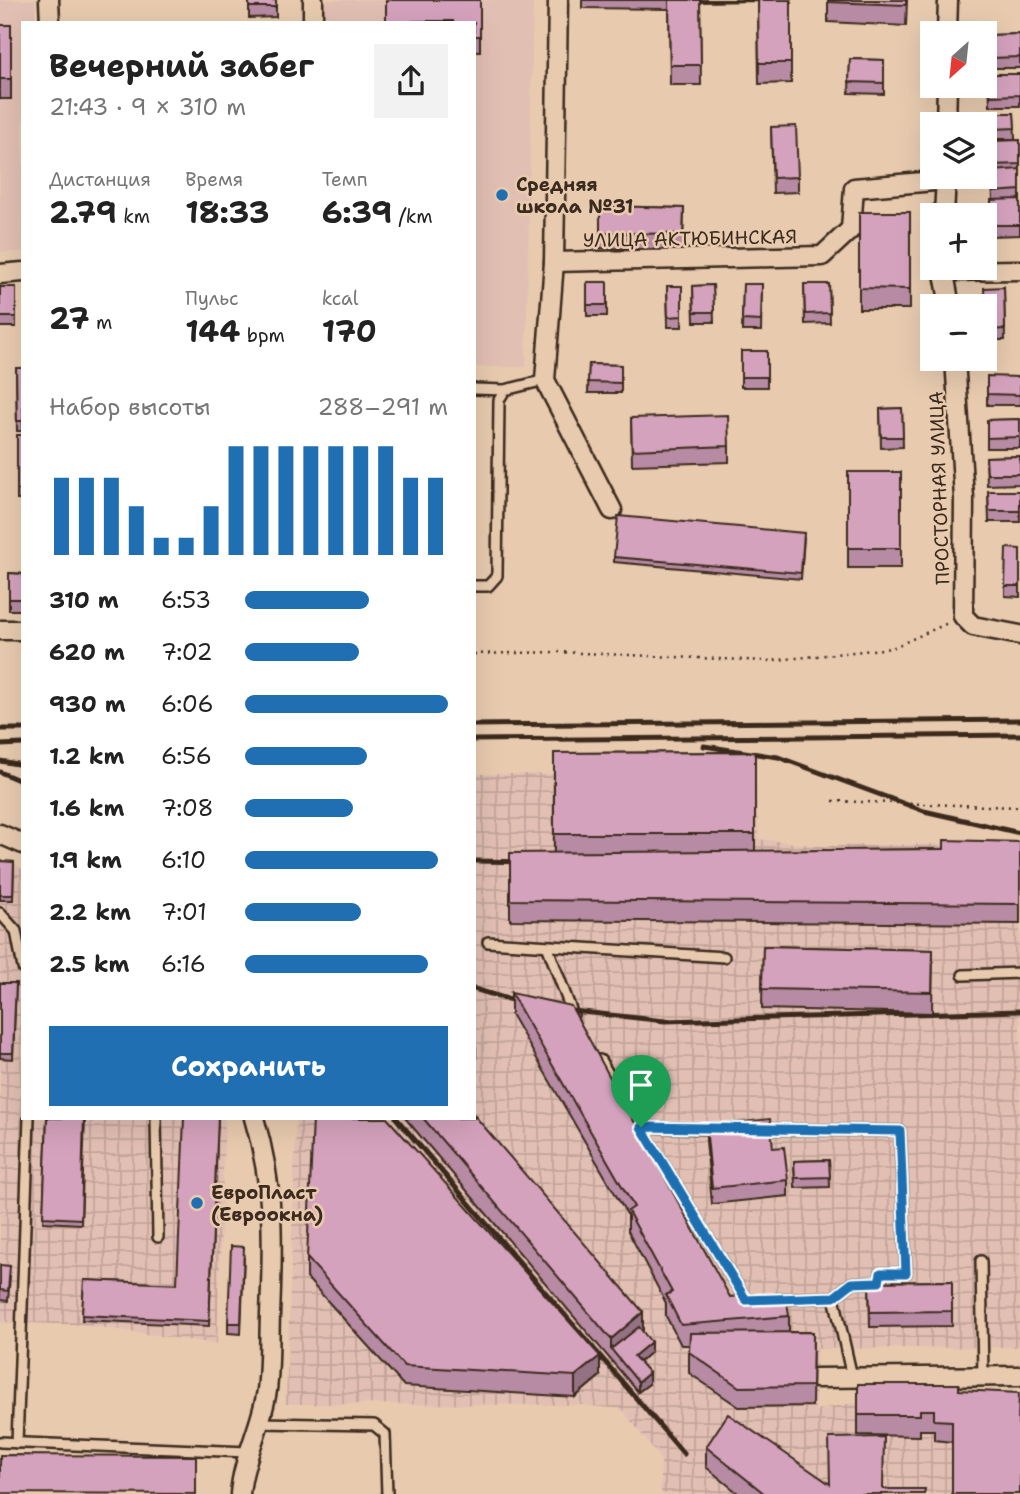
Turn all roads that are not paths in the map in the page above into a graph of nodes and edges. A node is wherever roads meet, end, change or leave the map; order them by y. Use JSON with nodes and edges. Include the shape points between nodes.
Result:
{"nodes":[{"id":1,"x":49,"y":0,"type":"edge"},
{"id":2,"x":313,"y":0,"type":"edge"},
{"id":3,"x":558,"y":0,"type":"edge"},
{"id":4,"x":948,"y":0,"type":"edge"},
{"id":5,"x":50,"y":21,"type":"edge"},
{"id":6,"x":313,"y":21,"type":"edge"},
{"id":7,"x":947,"y":21,"type":"edge"},
{"id":8,"x":920,"y":181,"type":"edge"},
{"id":9,"x":554,"y":262,"type":"junction"},
{"id":10,"x":997,"y":270,"type":"edge"},
{"id":11,"x":1020,"y":270,"type":"edge"},
{"id":12,"x":21,"y":272,"type":"edge"},
{"id":13,"x":0,"y":274,"type":"edge"},
{"id":14,"x":956,"y":371,"type":"edge"},
{"id":15,"x":545,"y":380,"type":"junction"},
{"id":16,"x":476,"y":389,"type":"edge"},
{"id":17,"x":505,"y":390,"type":"junction"},
{"id":18,"x":612,"y":510,"type":"dead end"},
{"id":19,"x":476,"y":586,"type":"edge"},
{"id":20,"x":0,"y":630,"type":"edge"},
{"id":21,"x":21,"y":630,"type":"edge"},
{"id":22,"x":1020,"y":635,"type":"edge"},
{"id":23,"x":0,"y":834,"type":"edge"},
{"id":24,"x":21,"y":843,"type":"edge"},
{"id":25,"x":0,"y":913,"type":"edge"},
{"id":26,"x":488,"y":942,"type":"dead end"},
{"id":27,"x":548,"y":948,"type":"junction"},
{"id":28,"x":21,"y":957,"type":"edge"},
{"id":29,"x":724,"y":957,"type":"dead end"},
{"id":30,"x":1020,"y":973,"type":"edge"},
{"id":31,"x":963,"y":975,"type":"dead end"},
{"id":32,"x":578,"y":1023,"type":"edge"},
{"id":33,"x":592,"y":1046,"type":"edge"},
{"id":34,"x":29,"y":1120,"type":"edge"},
{"id":35,"x":156,"y":1120,"type":"edge"},
{"id":36,"x":255,"y":1120,"type":"edge"},
{"id":37,"x":641,"y":1127,"type":"junction"},
{"id":38,"x":723,"y":1129,"type":"edge"},
{"id":39,"x":750,"y":1129,"type":"edge"},
{"id":40,"x":158,"y":1237,"type":"dead end"},
{"id":41,"x":981,"y":1261,"type":"dead end"},
{"id":42,"x":834,"y":1297,"type":"junction"},
{"id":43,"x":771,"y":1299,"type":"edge"},
{"id":44,"x":759,"y":1300,"type":"edge"},
{"id":45,"x":983,"y":1376,"type":"junction"},
{"id":46,"x":1020,"y":1376,"type":"edge"},
{"id":47,"x":852,"y":1377,"type":"junction"},
{"id":48,"x":816,"y":1378,"type":"dead end"},
{"id":49,"x":260,"y":1423,"type":"junction"},
{"id":50,"x":0,"y":1442,"type":"edge"},
{"id":51,"x":17,"y":1443,"type":"junction"},
{"id":52,"x":248,"y":1452,"type":"junction"},
{"id":53,"x":240,"y":1494,"type":"edge"},
{"id":54,"x":387,"y":1494,"type":"edge"}],
"edges":[{"from":1,"to":5,"type":"street"},
{"from":2,"to":6,"type":"street"},
{"from":3,"to":9,"type":"street"},
{"from":4,"to":7,"type":"street"},
{"from":8,"to":9,"type":"street","name":"УЛИЦА АКТЮБИНСКАЯ","via":[[854,188],[851,229],[822,256]]},
{"from":9,"to":15,"type":"street"},
{"from":10,"to":11,"type":"street"},
{"from":12,"to":13,"type":"street"},
{"from":14,"to":22,"type":"street","name":"ПРОСТОРНАЯ УЛИЦА","via":[[964,498],[963,616],[972,626]]},
{"from":15,"to":17,"type":"lane"},
{"from":15,"to":18,"type":"street"},
{"from":16,"to":17,"type":"lane"},
{"from":17,"to":19,"type":"lane","via":[[499,400],[497,576],[488,586]]},
{"from":20,"to":21,"type":"street"},
{"from":23,"to":24,"type":"street"},
{"from":25,"to":28,"type":"lane","via":[[16,931]]},
{"from":26,"to":27,"type":"lane"},
{"from":27,"to":29,"type":"lane"},
{"from":27,"to":32,"type":"lane"},
{"from":30,"to":31,"type":"lane"},
{"from":33,"to":37,"type":"lane"},
{"from":34,"to":51,"type":"lane"},
{"from":35,"to":40,"type":"lane"},
{"from":36,"to":49,"type":"street","via":[[268,1162],[274,1227],[267,1391]]},
{"from":37,"to":38,"type":"lane"},
{"from":37,"to":44,"type":"lane","via":[[746,1300]]},
{"from":39,"to":42,"type":"lane","via":[[900,1131],[906,1273],[881,1273],[879,1282],[852,1283]]},
{"from":41,"to":45,"type":"lane"},
{"from":42,"to":43,"type":"lane"},
{"from":42,"to":47,"type":"lane"},
{"from":45,"to":46,"type":"street"},
{"from":45,"to":47,"type":"street"},
{"from":47,"to":48,"type":"street"},
{"from":49,"to":52,"type":"street"},
{"from":49,"to":54,"type":"lane","via":[[374,1425],[385,1434]]},
{"from":50,"to":51,"type":"lane"},
{"from":51,"to":52,"type":"lane"},
{"from":52,"to":53,"type":"street"}]}
